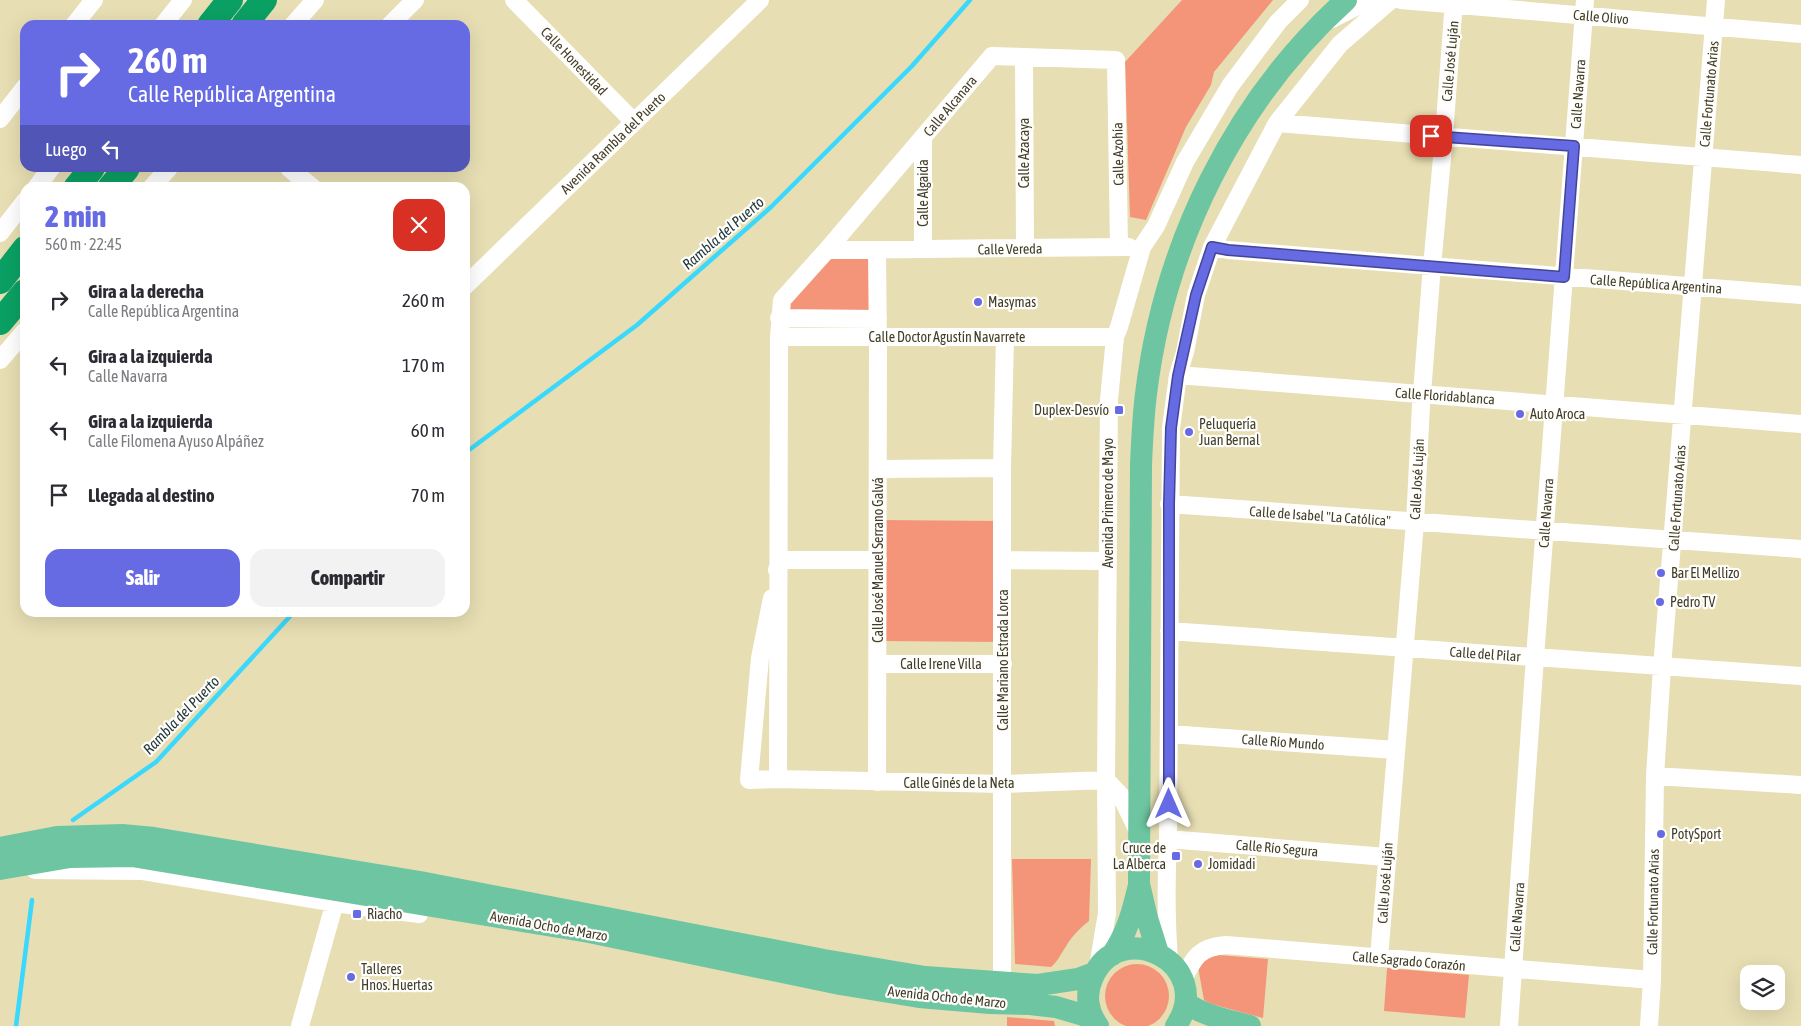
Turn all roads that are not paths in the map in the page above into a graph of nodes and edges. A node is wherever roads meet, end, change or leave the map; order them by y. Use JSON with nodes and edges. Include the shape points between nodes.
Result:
{"nodes":[{"id":1,"x":94,"y":0,"type":"edge"},
{"id":2,"x":183,"y":0,"type":"edge"},
{"id":3,"x":211,"y":0,"type":"edge"},
{"id":4,"x":230,"y":0,"type":"edge"},
{"id":5,"x":264,"y":0,"type":"edge"},
{"id":6,"x":315,"y":0,"type":"edge"},
{"id":7,"x":415,"y":0,"type":"edge"},
{"id":8,"x":514,"y":0,"type":"edge"},
{"id":9,"x":760,"y":0,"type":"edge"},
{"id":10,"x":1300,"y":0,"type":"edge"},
{"id":11,"x":1346,"y":0,"type":"edge"},
{"id":12,"x":1369,"y":0,"type":"edge"},
{"id":13,"x":1391,"y":0,"type":"edge"},
{"id":14,"x":1401,"y":0,"type":"edge"},
{"id":15,"x":1716,"y":0,"type":"edge"},
{"id":16,"x":1454,"y":3,"type":"edge"},
{"id":17,"x":1584,"y":8,"type":"edge"},
{"id":18,"x":78,"y":20,"type":"edge"},
{"id":19,"x":167,"y":20,"type":"edge"},
{"id":20,"x":196,"y":20,"type":"edge"},
{"id":21,"x":214,"y":20,"type":"edge"},
{"id":22,"x":248,"y":20,"type":"edge"},
{"id":23,"x":297,"y":20,"type":"edge"},
{"id":24,"x":395,"y":20,"type":"edge"},
{"id":25,"x":1321,"y":24,"type":"junction"},
{"id":26,"x":1714,"y":28,"type":"junction"},
{"id":27,"x":1801,"y":34,"type":"edge"},
{"id":28,"x":1024,"y":57,"type":"junction"},
{"id":29,"x":1116,"y":60,"type":"joint"},
{"id":30,"x":20,"y":93,"type":"edge"},
{"id":31,"x":0,"y":119,"type":"edge"},
{"id":32,"x":634,"y":122,"type":"junction"},
{"id":33,"x":1277,"y":123,"type":"junction"},
{"id":34,"x":923,"y":136,"type":"junction"},
{"id":35,"x":1444,"y":136,"type":"junction"},
{"id":36,"x":1574,"y":146,"type":"junction"},
{"id":37,"x":1704,"y":158,"type":"junction"},
{"id":38,"x":1801,"y":165,"type":"edge"},
{"id":39,"x":49,"y":172,"type":"edge"},
{"id":40,"x":89,"y":172,"type":"edge"},
{"id":41,"x":124,"y":172,"type":"edge"},
{"id":42,"x":165,"y":172,"type":"edge"},
{"id":43,"x":295,"y":172,"type":"edge"},
{"id":44,"x":41,"y":182,"type":"edge"},
{"id":45,"x":81,"y":182,"type":"edge"},
{"id":46,"x":115,"y":182,"type":"edge"},
{"id":47,"x":156,"y":182,"type":"edge"},
{"id":48,"x":306,"y":182,"type":"edge"},
{"id":49,"x":20,"y":207,"type":"edge"},
{"id":50,"x":0,"y":233,"type":"edge"},
{"id":51,"x":1119,"y":247,"type":"junction"},
{"id":52,"x":1142,"y":247,"type":"junction"},
{"id":53,"x":1212,"y":247,"type":"junction"},
{"id":54,"x":1025,"y":248,"type":"junction"},
{"id":55,"x":827,"y":250,"type":"junction"},
{"id":56,"x":877,"y":250,"type":"junction"},
{"id":57,"x":923,"y":250,"type":"junction"},
{"id":58,"x":1432,"y":266,"type":"junction"},
{"id":59,"x":1564,"y":277,"type":"junction"},
{"id":60,"x":470,"y":281,"type":"edge"},
{"id":61,"x":1693,"y":286,"type":"junction"},
{"id":62,"x":1801,"y":295,"type":"edge"},
{"id":63,"x":20,"y":298,"type":"edge"},
{"id":64,"x":779,"y":318,"type":"junction"},
{"id":65,"x":878,"y":319,"type":"junction"},
{"id":66,"x":0,"y":322,"type":"edge"},
{"id":67,"x":779,"y":336,"type":"junction"},
{"id":68,"x":20,"y":337,"type":"edge"},
{"id":69,"x":878,"y":337,"type":"junction"},
{"id":70,"x":1005,"y":337,"type":"junction"},
{"id":71,"x":1115,"y":337,"type":"junction"},
{"id":72,"x":0,"y":360,"type":"edge"},
{"id":73,"x":1178,"y":376,"type":"junction"},
{"id":74,"x":1422,"y":395,"type":"junction"},
{"id":75,"x":1554,"y":404,"type":"junction"},
{"id":76,"x":1682,"y":415,"type":"junction"},
{"id":77,"x":1801,"y":424,"type":"edge"},
{"id":78,"x":1002,"y":468,"type":"junction"},
{"id":79,"x":878,"y":469,"type":"junction"},
{"id":80,"x":1169,"y":504,"type":"junction"},
{"id":81,"x":1414,"y":522,"type":"junction"},
{"id":82,"x":1545,"y":531,"type":"junction"},
{"id":83,"x":1674,"y":541,"type":"junction"},
{"id":84,"x":1801,"y":549,"type":"edge"},
{"id":85,"x":780,"y":560,"type":"junction"},
{"id":86,"x":878,"y":560,"type":"junction"},
{"id":87,"x":1002,"y":560,"type":"junction"},
{"id":88,"x":1108,"y":561,"type":"junction"},
{"id":89,"x":1169,"y":631,"type":"junction"},
{"id":90,"x":1404,"y":648,"type":"junction"},
{"id":91,"x":1535,"y":657,"type":"junction"},
{"id":92,"x":878,"y":664,"type":"junction"},
{"id":93,"x":1003,"y":664,"type":"junction"},
{"id":94,"x":1662,"y":667,"type":"junction"},
{"id":95,"x":1801,"y":676,"type":"edge"},
{"id":96,"x":1169,"y":734,"type":"junction"},
{"id":97,"x":1396,"y":750,"type":"junction"},
{"id":98,"x":1655,"y":776,"type":"junction"},
{"id":99,"x":778,"y":779,"type":"junction"},
{"id":100,"x":1106,"y":780,"type":"junction"},
{"id":101,"x":877,"y":782,"type":"junction"},
{"id":102,"x":1003,"y":784,"type":"junction"},
{"id":103,"x":1801,"y":785,"type":"edge"},
{"id":104,"x":1139,"y":834,"type":"junction"},
{"id":105,"x":1168,"y":839,"type":"junction"},
{"id":106,"x":0,"y":848,"type":"edge"},
{"id":107,"x":1386,"y":857,"type":"junction"},
{"id":108,"x":9,"y":867,"type":"edge"},
{"id":109,"x":1139,"y":884,"type":"junction"},
{"id":110,"x":335,"y":902,"type":"junction"},
{"id":111,"x":589,"y":932,"type":"junction"},
{"id":112,"x":1164,"y":956,"type":"junction"},
{"id":113,"x":1379,"y":958,"type":"junction"},
{"id":114,"x":1101,"y":965,"type":"junction"},
{"id":115,"x":1514,"y":969,"type":"junction"},
{"id":116,"x":1183,"y":980,"type":"junction"},
{"id":117,"x":1652,"y":980,"type":"junction"},
{"id":118,"x":1002,"y":983,"type":"junction"},
{"id":119,"x":1180,"y":1016,"type":"edge"},
{"id":120,"x":1097,"y":1024,"type":"edge"},
{"id":121,"x":300,"y":1026,"type":"edge"},
{"id":122,"x":1250,"y":1026,"type":"edge"},
{"id":123,"x":1509,"y":1026,"type":"edge"},
{"id":124,"x":1649,"y":1026,"type":"edge"}],
"edges":[{"from":1,"to":18,"type":"street"},
{"from":2,"to":19,"type":"street"},
{"from":3,"to":20,"type":"highway"},
{"from":4,"to":21,"type":"highway"},
{"from":5,"to":22,"type":"highway"},
{"from":6,"to":23,"type":"street"},
{"from":7,"to":24,"type":"street"},
{"from":8,"to":32,"type":"street","name":"Calle Honestidad"},
{"from":9,"to":32,"type":"street","name":"Avenida Rambla del Puerto"},
{"from":10,"to":52,"type":"street","name":"Avenida Primero de Mayo","via":[[1278,22],[1230,86],[1185,162],[1156,226]]},
{"from":11,"to":25,"type":"main road"},
{"from":12,"to":25,"type":"street"},
{"from":13,"to":33,"type":"street","via":[[1340,44]]},
{"from":14,"to":16,"type":"street","name":"Calle Olivo"},
{"from":15,"to":26,"type":"street","name":"Calle Fortunato Arias"},
{"from":16,"to":17,"type":"street","name":"Calle Olivo"},
{"from":16,"to":35,"type":"street","name":"Calle José Luján"},
{"from":17,"to":26,"type":"street","name":"Calle Olivo"},
{"from":17,"to":36,"type":"street","name":"Calle Navarra"},
{"from":25,"to":104,"type":"main road","via":[[1266,88],[1214,173],[1186,232],[1159,319],[1146,392],[1143,432]]},
{"from":26,"to":27,"type":"street","name":"Calle Olivo"},
{"from":26,"to":37,"type":"street","name":"Calle Fortunato Arias"},
{"from":28,"to":29,"type":"street","name":"Calle Alcanara"},
{"from":28,"to":34,"type":"street","name":"Calle Alcanara","via":[[992,56]]},
{"from":28,"to":54,"type":"street","name":"Calle Azacaya"},
{"from":29,"to":51,"type":"street","name":"Calle Azohía"},
{"from":30,"to":31,"type":"street"},
{"from":32,"to":60,"type":"street","name":"Avenida Rambla del Puerto"},
{"from":33,"to":35,"type":"street"},
{"from":33,"to":53,"type":"street"},
{"from":34,"to":55,"type":"street","name":"Calle Alcanara"},
{"from":34,"to":57,"type":"street","name":"Calle Algaida"},
{"from":35,"to":36,"type":"street"},
{"from":35,"to":58,"type":"street","name":"Calle José Luján"},
{"from":36,"to":37,"type":"street"},
{"from":36,"to":59,"type":"street","name":"Calle Navarra"},
{"from":37,"to":38,"type":"street"},
{"from":37,"to":61,"type":"street","name":"Calle Fortunato Arias"},
{"from":39,"to":44,"type":"street"},
{"from":40,"to":45,"type":"highway"},
{"from":41,"to":46,"type":"highway"},
{"from":42,"to":47,"type":"street"},
{"from":43,"to":48,"type":"street"},
{"from":49,"to":50,"type":"street"},
{"from":51,"to":52,"type":"street","name":"Calle Vereda"},
{"from":51,"to":54,"type":"street","name":"Calle Vereda"},
{"from":52,"to":71,"type":"street","name":"Avenida Primero de Mayo"},
{"from":53,"to":58,"type":"street","name":"Calle República Argentina"},
{"from":53,"to":73,"type":"street","via":[[1196,295]]},
{"from":54,"to":57,"type":"street","name":"Calle Vereda"},
{"from":55,"to":56,"type":"street","name":"Calle Vereda"},
{"from":55,"to":64,"type":"street","name":"Calle Alcanara","via":[[782,300]]},
{"from":56,"to":57,"type":"street","name":"Calle Vereda"},
{"from":56,"to":65,"type":"street","name":"Calle José Manuel Serrano Galvá"},
{"from":58,"to":59,"type":"street","name":"Calle República Argentina"},
{"from":58,"to":74,"type":"street","name":"Calle José Luján"},
{"from":59,"to":61,"type":"street","name":"Calle República Argentina"},
{"from":59,"to":75,"type":"street","name":"Calle Navarra"},
{"from":61,"to":62,"type":"street","name":"Calle República Argentina"},
{"from":61,"to":76,"type":"street","name":"Calle Fortunato Arias"},
{"from":63,"to":66,"type":"highway"},
{"from":64,"to":65,"type":"street","name":"Calle Doctor Agustín Navarrete"},
{"from":64,"to":67,"type":"street"},
{"from":65,"to":69,"type":"street","name":"Calle José Manuel Serrano Galvá"},
{"from":67,"to":69,"type":"street","name":"Calle Doctor Agustín Navarrete"},
{"from":67,"to":85,"type":"street"},
{"from":68,"to":72,"type":"street"},
{"from":69,"to":70,"type":"street","name":"Calle Doctor Agustín Navarrete"},
{"from":69,"to":79,"type":"street","name":"Calle José Manuel Serrano Galvá"},
{"from":70,"to":71,"type":"street","name":"Calle Doctor Agustín Navarrete"},
{"from":70,"to":78,"type":"street","name":"Calle Mariano Estrada Lorca"},
{"from":71,"to":88,"type":"street","name":"Avenida Primero de Mayo","via":[[1109,400]]},
{"from":73,"to":74,"type":"street","name":"Calle Floridablanca"},
{"from":73,"to":80,"type":"street","via":[[1171,428]]},
{"from":74,"to":75,"type":"street","name":"Calle Floridablanca"},
{"from":74,"to":81,"type":"street","name":"Calle José Luján"},
{"from":75,"to":76,"type":"street","name":"Calle Floridablanca"},
{"from":75,"to":82,"type":"street","name":"Calle Navarra"},
{"from":76,"to":77,"type":"street","name":"Calle Floridablanca"},
{"from":76,"to":83,"type":"street","name":"Calle Fortunato Arias"},
{"from":78,"to":79,"type":"street"},
{"from":78,"to":87,"type":"street","name":"Calle Mariano Estrada Lorca"},
{"from":79,"to":86,"type":"street","name":"Calle José Manuel Serrano Galvá"},
{"from":80,"to":81,"type":"street","name":"Calle de Isabel \"La Católica\""},
{"from":80,"to":89,"type":"street"},
{"from":81,"to":82,"type":"street","name":"Calle de Isabel \"La Católica\""},
{"from":81,"to":90,"type":"street","name":"Calle José Luján"},
{"from":82,"to":83,"type":"street","name":"Calle de Isabel \"La Católica\""},
{"from":82,"to":91,"type":"street","name":"Calle Navarra"},
{"from":83,"to":84,"type":"street","name":"Calle de Isabel \"La Católica\""},
{"from":83,"to":94,"type":"street","name":"Calle Fortunato Arias"},
{"from":85,"to":86,"type":"street"},
{"from":85,"to":99,"type":"street"},
{"from":85,"to":99,"type":"street","name":"Calle Ginés de la Neta","via":[[760,658],[749,780]]},
{"from":86,"to":92,"type":"street","name":"Calle José Manuel Serrano Galvá"},
{"from":87,"to":88,"type":"street"},
{"from":87,"to":93,"type":"street","name":"Calle Mariano Estrada Lorca"},
{"from":88,"to":100,"type":"street","name":"Avenida Primero de Mayo"},
{"from":89,"to":90,"type":"street","name":"Calle del Pilar"},
{"from":89,"to":96,"type":"street"},
{"from":90,"to":91,"type":"street","name":"Calle del Pilar"},
{"from":90,"to":97,"type":"street","name":"Calle José Luján"},
{"from":91,"to":94,"type":"street","name":"Calle del Pilar"},
{"from":91,"to":115,"type":"street","name":"Calle Navarra"},
{"from":92,"to":93,"type":"street","name":"Calle Irene Villa"},
{"from":92,"to":101,"type":"street","name":"Calle José Manuel Serrano Galvá"},
{"from":93,"to":102,"type":"street","name":"Calle Mariano Estrada Lorca"},
{"from":94,"to":95,"type":"street","name":"Calle del Pilar"},
{"from":94,"to":98,"type":"street","name":"Calle Fortunato Arias"},
{"from":96,"to":97,"type":"street","name":"Calle Río Mundo"},
{"from":96,"to":105,"type":"street"},
{"from":97,"to":107,"type":"street","name":"Calle José Luján"},
{"from":98,"to":103,"type":"street"},
{"from":98,"to":117,"type":"street","name":"Calle Fortunato Arias"},
{"from":99,"to":101,"type":"street","name":"Calle Ginés de la Neta"},
{"from":100,"to":102,"type":"street","name":"Calle Ginés de la Neta"},
{"from":100,"to":104,"type":"street","via":[[1121,796]]},
{"from":100,"to":114,"type":"street","name":"Avenida Primero de Mayo","via":[[1107,913]]},
{"from":101,"to":102,"type":"street","name":"Calle Ginés de la Neta"},
{"from":102,"to":118,"type":"street","name":"Calle Mariano Estrada Lorca"},
{"from":104,"to":109,"type":"main road"},
{"from":105,"to":107,"type":"street","name":"Calle Río Segura"},
{"from":105,"to":112,"type":"street"},
{"from":106,"to":118,"type":"main road","name":"Avenida Ocho de Marzo","via":[[57,837],[122,835],[154,838],[420,882],[824,960],[925,977]]},
{"from":107,"to":113,"type":"street","name":"Calle José Luján"},
{"from":108,"to":110,"type":"street","via":[[143,872]]},
{"from":108,"to":111,"type":"main road","name":"Avenida Ocho de Marzo","via":[[70,857],[132,856]]},
{"from":109,"to":112,"type":"main road","via":[[1147,918]]},
{"from":109,"to":114,"type":"main road","via":[[1122,939]]},
{"from":110,"to":111,"type":"street"},
{"from":110,"to":121,"type":"street"},
{"from":111,"to":120,"type":"main road","name":"Avenida Ocho de Marzo","via":[[840,984],[919,997],[1056,1007],[1076,1012]]},
{"from":112,"to":114,"type":"main road","name":"Avenida Ocho de Marzo","via":[[1142,948],[1126,949]]},
{"from":112,"to":116,"type":"main road"},
{"from":113,"to":115,"type":"street","name":"Calle Sagrado Corazón"},
{"from":113,"to":116,"type":"street","name":"Calle Sagrado Corazón","via":[[1213,946],[1198,953]]},
{"from":114,"to":118,"type":"main road","name":"Avenida Ocho de Marzo","via":[[1078,979],[1038,985]]},
{"from":114,"to":120,"type":"main road","via":[[1090,983],[1088,1002]]},
{"from":115,"to":117,"type":"street","name":"Calle Sagrado Corazón"},
{"from":115,"to":123,"type":"street","name":"Calle Navarra"},
{"from":116,"to":119,"type":"main road"},
{"from":117,"to":124,"type":"street","name":"Calle Fortunato Arias"},
{"from":119,"to":122,"type":"main road","via":[[1215,1017]]}]}
